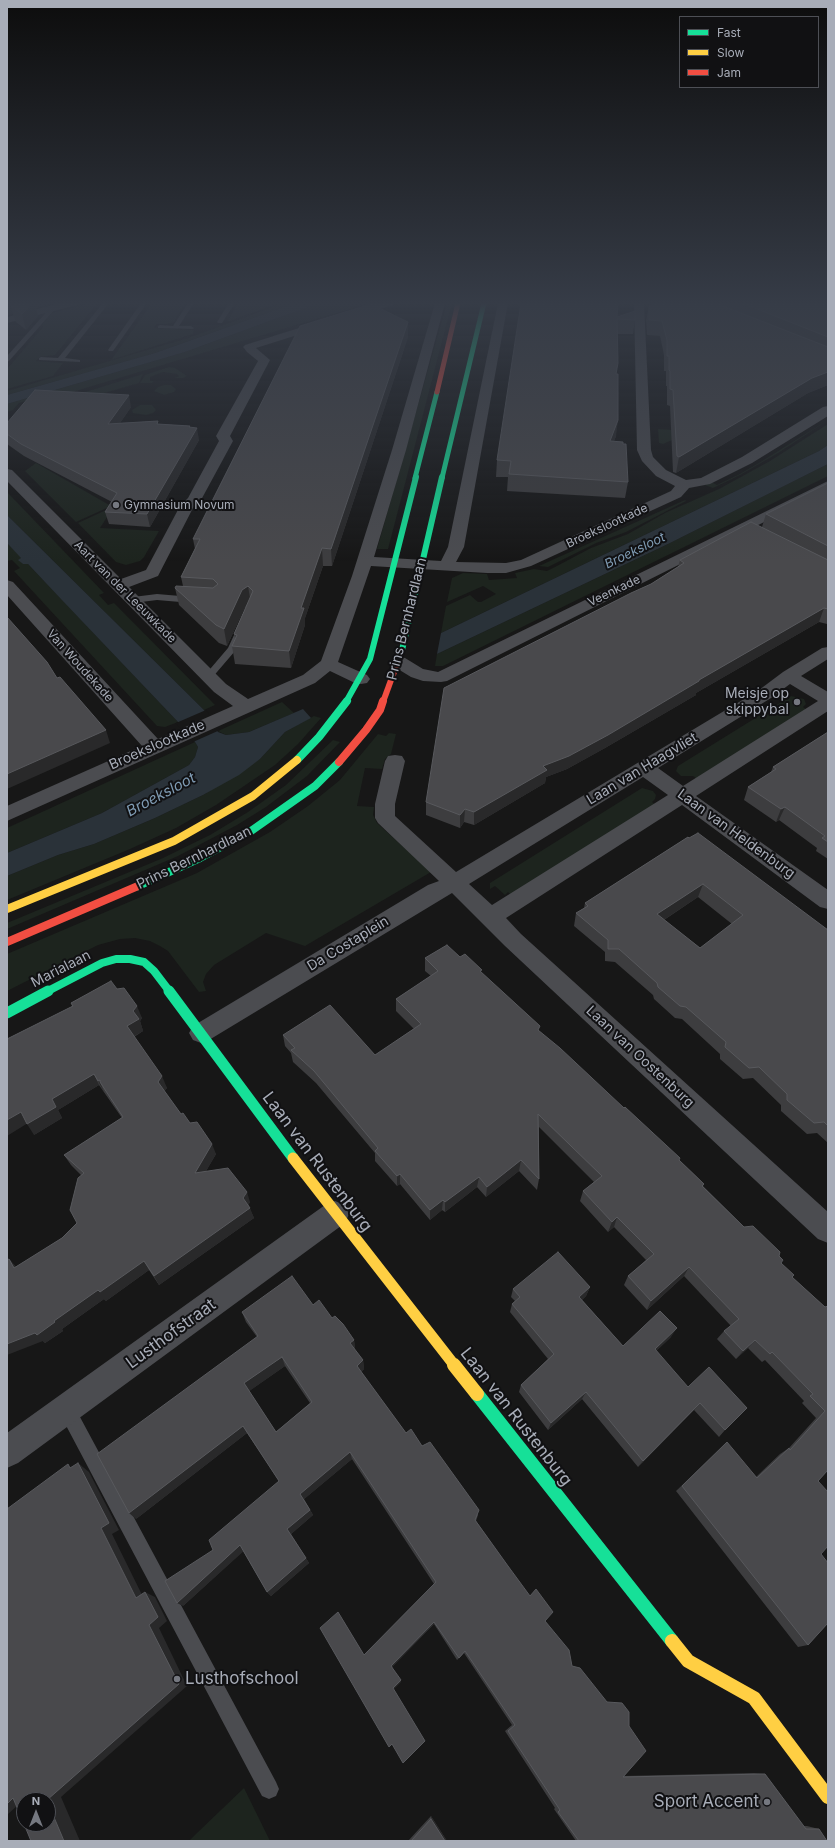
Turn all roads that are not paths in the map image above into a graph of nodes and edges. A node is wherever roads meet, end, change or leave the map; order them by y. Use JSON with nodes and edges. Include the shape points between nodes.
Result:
{"nodes":[{"id":1,"x":249,"y":389,"type":"edge"},
{"id":2,"x":416,"y":389,"type":"edge"},
{"id":3,"x":439,"y":389,"type":"edge"},
{"id":4,"x":462,"y":389,"type":"edge"},
{"id":5,"x":486,"y":389,"type":"edge"},
{"id":6,"x":642,"y":389,"type":"edge"},
{"id":7,"x":828,"y":410,"type":"edge"},
{"id":8,"x":7,"y":473,"type":"edge"},
{"id":9,"x":828,"y":485,"type":"edge"},
{"id":10,"x":684,"y":486,"type":"junction"},
{"id":11,"x":365,"y":561,"type":"junction"},
{"id":12,"x":394,"y":563,"type":"junction"},
{"id":13,"x":422,"y":565,"type":"junction"},
{"id":14,"x":446,"y":566,"type":"junction"},
{"id":15,"x":7,"y":585,"type":"edge"},
{"id":16,"x":119,"y":586,"type":"junction"},
{"id":17,"x":133,"y":600,"type":"junction"},
{"id":18,"x":201,"y":600,"type":"edge"},
{"id":19,"x":241,"y":628,"type":"edge"},
{"id":20,"x":828,"y":652,"type":"edge"},
{"id":21,"x":398,"y":662,"type":"junction"},
{"id":22,"x":329,"y":664,"type":"junction"},
{"id":23,"x":789,"y":676,"type":"junction"},
{"id":24,"x":208,"y":677,"type":"junction"},
{"id":25,"x":361,"y":679,"type":"junction"},
{"id":26,"x":828,"y":702,"type":"edge"},
{"id":27,"x":246,"y":706,"type":"junction"},
{"id":28,"x":154,"y":747,"type":"junction"},
{"id":29,"x":395,"y":761,"type":"dead end"},
{"id":30,"x":644,"y":768,"type":"junction"},
{"id":31,"x":684,"y":796,"type":"junction"},
{"id":32,"x":7,"y":814,"type":"edge"},
{"id":33,"x":454,"y":883,"type":"junction"},
{"id":34,"x":828,"y":901,"type":"edge"},
{"id":35,"x":7,"y":909,"type":"edge"},
{"id":36,"x":491,"y":917,"type":"junction"},
{"id":37,"x":7,"y":942,"type":"edge"},
{"id":38,"x":7,"y":1013,"type":"edge"},
{"id":39,"x":201,"y":1033,"type":"junction"},
{"id":40,"x":335,"y":1214,"type":"junction"},
{"id":41,"x":828,"y":1230,"type":"edge"},
{"id":42,"x":67,"y":1410,"type":"junction"},
{"id":43,"x":7,"y":1452,"type":"edge"},
{"id":44,"x":269,"y":1789,"type":"dead end"},
{"id":45,"x":828,"y":1797,"type":"edge"}],
"edges":[{"from":1,"to":16,"type":"street","via":[[224,436],[226,441],[194,500],[187,506],[152,573]]},
{"from":2,"to":11,"type":"street"},
{"from":3,"to":12,"type":"main road","name":"Prins Bernhardlaan"},
{"from":4,"to":13,"type":"main road","name":"Prins Bernhardlaan"},
{"from":5,"to":14,"type":"street","name":"Prins Bernhardlaan","via":[[456,548]]},
{"from":6,"to":10,"type":"street","via":[[644,450],[647,458],[661,473]]},
{"from":7,"to":10,"type":"street","name":"Broekslootkade","via":[[747,460],[705,481]]},
{"from":8,"to":16,"type":"street","name":"Aart van der Leeuwkade"},
{"from":9,"to":21,"type":"street","name":"Veenkade","via":[[751,530],[441,677],[417,673]]},
{"from":10,"to":14,"type":"street","name":"Broekslootkade","via":[[676,494],[526,563],[506,568]]},
{"from":11,"to":12,"type":"street","name":"Broekslootkade"},
{"from":11,"to":22,"type":"street"},
{"from":12,"to":13,"type":"street","name":"Broekslootkade"},
{"from":12,"to":25,"type":"main road","name":"Prins Bernhardlaan","via":[[370,659]]},
{"from":13,"to":14,"type":"street","name":"Broekslootkade"},
{"from":13,"to":21,"type":"main road","name":"Prins Bernhardlaan"},
{"from":15,"to":28,"type":"street","name":"Van Woudekade"},
{"from":16,"to":17,"type":"street","name":"Aart van der Leeuwkade"},
{"from":17,"to":18,"type":"lane","via":[[157,597]]},
{"from":17,"to":24,"type":"street","name":"Aart van der Leeuwkade"},
{"from":19,"to":24,"type":"lane","via":[[232,649]]},
{"from":20,"to":23,"type":"street","name":"Laan van Haagvliet"},
{"from":21,"to":37,"type":"main road","name":"Prins Bernhardlaan","via":[[380,710],[366,730],[320,781],[296,800],[251,831],[200,858]]},
{"from":22,"to":25,"type":"street"},
{"from":22,"to":27,"type":"street","name":"Broekslootkade","via":[[309,679]]},
{"from":23,"to":26,"type":"street"},
{"from":23,"to":30,"type":"street","name":"Laan van Haagvliet","via":[[765,694]]},
{"from":24,"to":27,"type":"street","name":"Aart van der Leeuwkade"},
{"from":25,"to":35,"type":"main road","name":"Prins Bernhardlaan","via":[[350,698],[319,738],[290,767],[253,796],[174,841]]},
{"from":26,"to":31,"type":"street"},
{"from":27,"to":28,"type":"street","name":"Broekslootkade"},
{"from":28,"to":32,"type":"street","name":"Broekslootkade"},
{"from":29,"to":33,"type":"street","via":[[385,804],[385,818]]},
{"from":30,"to":31,"type":"street","name":"Laan van Heldenburg"},
{"from":30,"to":33,"type":"street","name":"Laan van Haagvliet"},
{"from":31,"to":34,"type":"street","name":"Laan van Heldenburg"},
{"from":31,"to":36,"type":"street"},
{"from":33,"to":36,"type":"street","name":"Laan van Oostenburg"},
{"from":33,"to":39,"type":"street","name":"Da Costaplein","via":[[436,891]]},
{"from":36,"to":41,"type":"street","name":"Laan van Oostenburg","via":[[518,945]]},
{"from":38,"to":39,"type":"main road","name":"Marialaan","via":[[102,964],[116,959],[130,959],[144,962],[154,971]]},
{"from":39,"to":40,"type":"main road","name":"Laan van Rustenburg"},
{"from":40,"to":42,"type":"street","name":"Lusthofstraat"},
{"from":40,"to":45,"type":"main road","name":"Laan van Rustenburg","via":[[688,1661],[754,1698]]},
{"from":42,"to":43,"type":"street","name":"Lusthofstraat"},
{"from":42,"to":44,"type":"lane"}]}
